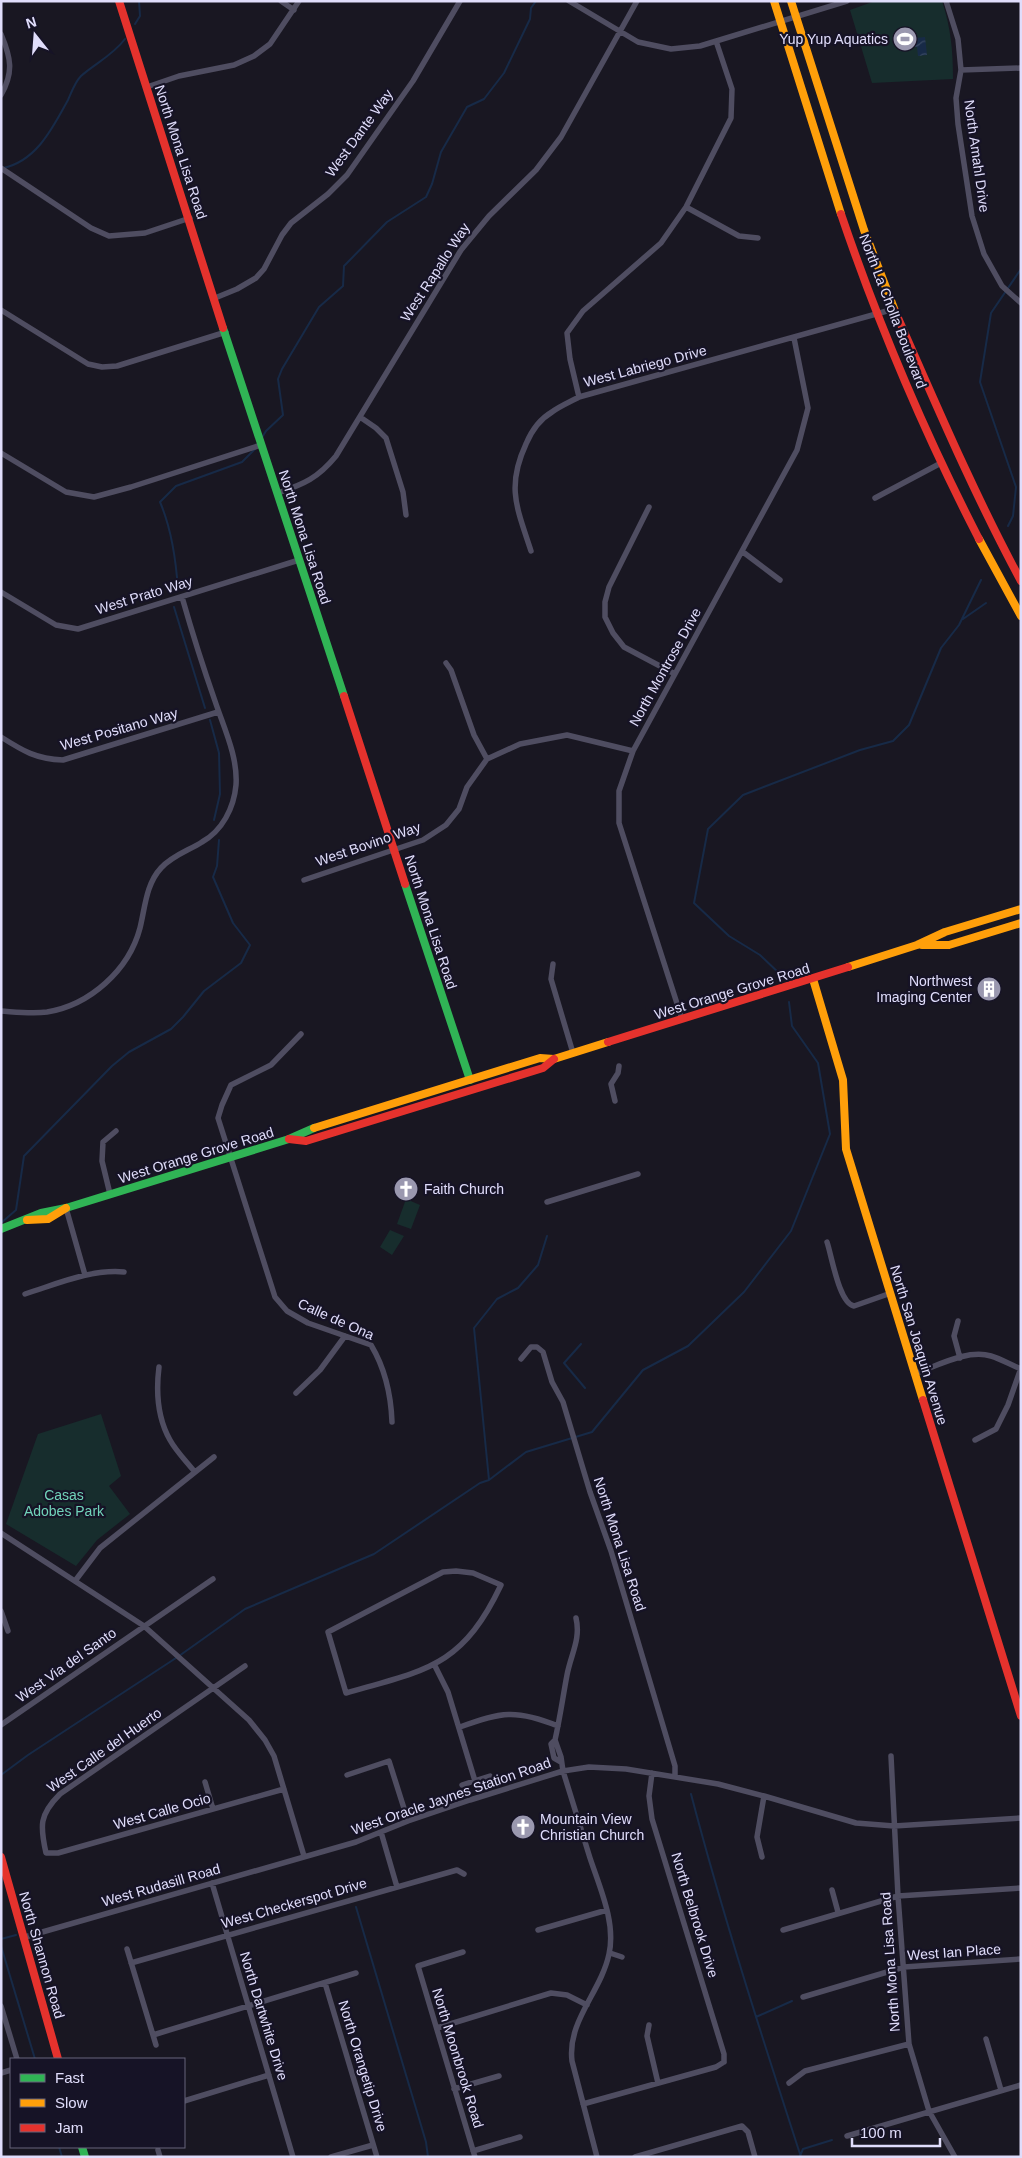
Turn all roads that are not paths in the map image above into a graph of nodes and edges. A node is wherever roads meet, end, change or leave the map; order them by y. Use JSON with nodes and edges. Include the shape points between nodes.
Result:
{"nodes":[{"id":1,"x":119,"y":1,"type":"edge"},
{"id":2,"x":281,"y":1,"type":"edge"},
{"id":3,"x":299,"y":1,"type":"edge"},
{"id":4,"x":460,"y":1,"type":"edge"},
{"id":5,"x":569,"y":1,"type":"edge"},
{"id":6,"x":637,"y":1,"type":"edge"},
{"id":7,"x":774,"y":1,"type":"edge"},
{"id":8,"x":791,"y":1,"type":"edge"},
{"id":9,"x":847,"y":1,"type":"edge"},
{"id":10,"x":946,"y":1,"type":"edge"},
{"id":11,"x":294,"y":10,"type":"junction"},
{"id":12,"x":795,"y":16,"type":"junction"},
{"id":13,"x":780,"y":21,"type":"junction"},
{"id":14,"x":621,"y":32,"type":"junction"},
{"id":15,"x":1,"y":34,"type":"edge"},
{"id":16,"x":716,"y":41,"type":"junction"},
{"id":17,"x":1021,"y":68,"type":"edge"},
{"id":18,"x":961,"y":70,"type":"junction"},
{"id":19,"x":147,"y":87,"type":"junction"},
{"id":20,"x":1,"y":95,"type":"edge"},
{"id":21,"x":1,"y":168,"type":"edge"},
{"id":22,"x":686,"y":207,"type":"junction"},
{"id":23,"x":190,"y":218,"type":"junction"},
{"id":24,"x":758,"y":238,"type":"dead end"},
{"id":25,"x":215,"y":298,"type":"junction"},
{"id":26,"x":1021,"y":303,"type":"edge"},
{"id":27,"x":894,"y":309,"type":"junction"},
{"id":28,"x":1,"y":310,"type":"edge"},
{"id":29,"x":877,"y":314,"type":"junction"},
{"id":30,"x":226,"y":332,"type":"junction"},
{"id":31,"x":794,"y":338,"type":"junction"},
{"id":32,"x":578,"y":397,"type":"junction"},
{"id":33,"x":360,"y":417,"type":"junction"},
{"id":34,"x":262,"y":445,"type":"junction"},
{"id":35,"x":1,"y":453,"type":"edge"},
{"id":36,"x":941,"y":463,"type":"junction"},
{"id":37,"x":278,"y":493,"type":"junction"},
{"id":38,"x":875,"y":498,"type":"dead end"},
{"id":39,"x":649,"y":507,"type":"dead end"},
{"id":40,"x":406,"y":514,"type":"dead end"},
{"id":41,"x":530,"y":551,"type":"dead end"},
{"id":42,"x":743,"y":552,"type":"junction"},
{"id":43,"x":299,"y":560,"type":"junction"},
{"id":44,"x":780,"y":580,"type":"dead end"},
{"id":45,"x":1021,"y":581,"type":"edge"},
{"id":46,"x":1,"y":592,"type":"edge"},
{"id":47,"x":182,"y":597,"type":"junction"},
{"id":48,"x":1021,"y":616,"type":"edge"},
{"id":49,"x":446,"y":663,"type":"dead end"},
{"id":50,"x":675,"y":674,"type":"junction"},
{"id":51,"x":218,"y":712,"type":"junction"},
{"id":52,"x":1,"y":737,"type":"edge"},
{"id":53,"x":633,"y":751,"type":"junction"},
{"id":54,"x":486,"y":758,"type":"junction"},
{"id":55,"x":394,"y":849,"type":"junction"},
{"id":56,"x":304,"y":880,"type":"dead end"},
{"id":57,"x":1021,"y":908,"type":"edge"},
{"id":58,"x":1021,"y":923,"type":"edge"},
{"id":59,"x":917,"y":946,"type":"junction"},
{"id":60,"x":553,"y":964,"type":"dead end"},
{"id":61,"x":813,"y":979,"type":"junction"},
{"id":62,"x":1,"y":1011,"type":"edge"},
{"id":63,"x":682,"y":1019,"type":"junction"},
{"id":64,"x":301,"y":1034,"type":"dead end"},
{"id":65,"x":573,"y":1053,"type":"junction"},
{"id":66,"x":554,"y":1059,"type":"junction"},
{"id":67,"x":619,"y":1066,"type":"dead end"},
{"id":68,"x":470,"y":1080,"type":"junction"},
{"id":69,"x":615,"y":1102,"type":"dead end"},
{"id":70,"x":116,"y":1131,"type":"dead end"},
{"id":71,"x":289,"y":1139,"type":"junction"},
{"id":72,"x":231,"y":1157,"type":"junction"},
{"id":73,"x":638,"y":1174,"type":"dead end"},
{"id":74,"x":110,"y":1194,"type":"junction"},
{"id":75,"x":548,"y":1202,"type":"dead end"},
{"id":76,"x":66,"y":1208,"type":"junction"},
{"id":77,"x":1,"y":1228,"type":"edge"},
{"id":78,"x":827,"y":1242,"type":"dead end"},
{"id":79,"x":124,"y":1272,"type":"dead end"},
{"id":80,"x":85,"y":1275,"type":"junction"},
{"id":81,"x":891,"y":1293,"type":"junction"},
{"id":82,"x":25,"y":1294,"type":"dead end"},
{"id":83,"x":958,"y":1321,"type":"dead end"},
{"id":84,"x":345,"y":1336,"type":"junction"},
{"id":85,"x":960,"y":1358,"type":"junction"},
{"id":86,"x":521,"y":1359,"type":"dead end"},
{"id":87,"x":158,"y":1366,"type":"dead end"},
{"id":88,"x":1021,"y":1368,"type":"edge"},
{"id":89,"x":914,"y":1374,"type":"junction"},
{"id":90,"x":296,"y":1393,"type":"dead end"},
{"id":91,"x":392,"y":1422,"type":"dead end"},
{"id":92,"x":975,"y":1440,"type":"dead end"},
{"id":93,"x":214,"y":1457,"type":"dead end"},
{"id":94,"x":194,"y":1471,"type":"junction"},
{"id":95,"x":4,"y":1534,"type":"edge"},
{"id":96,"x":1,"y":1542,"type":"edge"},
{"id":97,"x":213,"y":1579,"type":"dead end"},
{"id":98,"x":75,"y":1582,"type":"junction"},
{"id":99,"x":1,"y":1611,"type":"edge"},
{"id":100,"x":576,"y":1618,"type":"dead end"},
{"id":101,"x":144,"y":1626,"type":"junction"},
{"id":102,"x":8,"y":1631,"type":"dead end"},
{"id":103,"x":245,"y":1666,"type":"dead end"},
{"id":104,"x":435,"y":1666,"type":"junction"},
{"id":105,"x":215,"y":1688,"type":"junction"},
{"id":106,"x":1021,"y":1716,"type":"edge"},
{"id":107,"x":1,"y":1725,"type":"edge"},
{"id":108,"x":558,"y":1726,"type":"junction"},
{"id":109,"x":460,"y":1727,"type":"junction"},
{"id":110,"x":891,"y":1756,"type":"dead end"},
{"id":111,"x":563,"y":1771,"type":"junction"},
{"id":112,"x":652,"y":1773,"type":"junction"},
{"id":113,"x":347,"y":1775,"type":"dead end"},
{"id":114,"x":490,"y":1776,"type":"dead end"},
{"id":115,"x":675,"y":1776,"type":"junction"},
{"id":116,"x":475,"y":1781,"type":"junction"},
{"id":117,"x":205,"y":1782,"type":"dead end"},
{"id":118,"x":462,"y":1785,"type":"dead end"},
{"id":119,"x":284,"y":1789,"type":"junction"},
{"id":120,"x":764,"y":1796,"type":"junction"},
{"id":121,"x":213,"y":1809,"type":"junction"},
{"id":122,"x":1021,"y":1818,"type":"edge"},
{"id":123,"x":408,"y":1822,"type":"junction"},
{"id":124,"x":894,"y":1826,"type":"junction"},
{"id":125,"x":381,"y":1832,"type":"junction"},
{"id":126,"x":46,"y":1853,"type":"joint"},
{"id":127,"x":304,"y":1856,"type":"junction"},
{"id":128,"x":762,"y":1857,"type":"dead end"},
{"id":129,"x":1,"y":1858,"type":"edge"},
{"id":130,"x":464,"y":1874,"type":"dead end"},
{"id":131,"x":212,"y":1883,"type":"junction"},
{"id":132,"x":397,"y":1887,"type":"junction"},
{"id":133,"x":1021,"y":1888,"type":"edge"},
{"id":134,"x":832,"y":1890,"type":"dead end"},
{"id":135,"x":898,"y":1896,"type":"junction"},
{"id":136,"x":606,"y":1910,"type":"junction"},
{"id":137,"x":838,"y":1912,"type":"junction"},
{"id":138,"x":538,"y":1930,"type":"dead end"},
{"id":139,"x":783,"y":1930,"type":"dead end"},
{"id":140,"x":226,"y":1935,"type":"junction"},
{"id":141,"x":25,"y":1937,"type":"junction"},
{"id":142,"x":127,"y":1949,"type":"dead end"},
{"id":143,"x":463,"y":1952,"type":"dead end"},
{"id":144,"x":610,"y":1953,"type":"junction"},
{"id":145,"x":622,"y":1957,"type":"dead end"},
{"id":146,"x":1021,"y":1959,"type":"edge"},
{"id":147,"x":131,"y":1963,"type":"junction"},
{"id":148,"x":904,"y":1967,"type":"junction"},
{"id":149,"x":356,"y":1973,"type":"dead end"},
{"id":150,"x":324,"y":1983,"type":"junction"},
{"id":151,"x":803,"y":1997,"type":"dead end"},
{"id":152,"x":587,"y":2005,"type":"junction"},
{"id":153,"x":1,"y":2006,"type":"edge"},
{"id":154,"x":248,"y":2006,"type":"junction"},
{"id":155,"x":649,"y":2025,"type":"dead end"},
{"id":156,"x":437,"y":2028,"type":"junction"},
{"id":157,"x":153,"y":2035,"type":"junction"},
{"id":158,"x":986,"y":2039,"type":"dead end"},
{"id":159,"x":909,"y":2044,"type":"junction"},
{"id":160,"x":156,"y":2045,"type":"dead end"},
{"id":161,"x":17,"y":2058,"type":"edge"},
{"id":162,"x":58,"y":2058,"type":"edge"},
{"id":163,"x":269,"y":2075,"type":"junction"},
{"id":164,"x":499,"y":2076,"type":"dead end"},
{"id":165,"x":789,"y":2083,"type":"dead end"},
{"id":166,"x":658,"y":2084,"type":"junction"},
{"id":167,"x":1021,"y":2085,"type":"edge"},
{"id":168,"x":454,"y":2089,"type":"junction"},
{"id":169,"x":1001,"y":2090,"type":"junction"},
{"id":170,"x":185,"y":2101,"type":"edge"},
{"id":171,"x":584,"y":2104,"type":"junction"},
{"id":172,"x":929,"y":2111,"type":"junction"},
{"id":173,"x":847,"y":2136,"type":"dead end"},
{"id":174,"x":520,"y":2137,"type":"dead end"},
{"id":175,"x":373,"y":2145,"type":"junction"},
{"id":176,"x":474,"y":2154,"type":"edge"},
{"id":177,"x":293,"y":2157,"type":"edge"},
{"id":178,"x":331,"y":2157,"type":"edge"},
{"id":179,"x":377,"y":2157,"type":"edge"},
{"id":180,"x":597,"y":2157,"type":"edge"},
{"id":181,"x":635,"y":2157,"type":"edge"},
{"id":182,"x":756,"y":2157,"type":"edge"},
{"id":183,"x":955,"y":2157,"type":"edge"}],
"edges":[{"from":1,"to":19,"type":"main road","name":"North Mona Lisa Road"},
{"from":2,"to":11,"type":"street"},
{"from":3,"to":11,"type":"street"},
{"from":4,"to":25,"type":"street","name":"West Dante Way","via":[[413,81],[347,175],[291,223],[256,278]]},
{"from":5,"to":14,"type":"street"},
{"from":6,"to":14,"type":"street","name":"West Rapallo Way"},
{"from":7,"to":13,"type":"main road","name":"North La Cholla Boulevard"},
{"from":8,"to":12,"type":"main road","name":"North La Cholla Boulevard"},
{"from":9,"to":12,"type":"street"},
{"from":10,"to":18,"type":"street","name":"North Amahl Drive","via":[[958,39]]},
{"from":11,"to":19,"type":"street","via":[[270,44],[242,62]]},
{"from":12,"to":13,"type":"street"},
{"from":12,"to":27,"type":"main road","name":"North La Cholla Boulevard","via":[[864,230]]},
{"from":13,"to":16,"type":"street"},
{"from":13,"to":29,"type":"main road","name":"North La Cholla Boulevard","via":[[802,96]]},
{"from":14,"to":16,"type":"street","via":[[638,42],[671,49]]},
{"from":14,"to":33,"type":"street","name":"West Rapallo Way","via":[[562,137],[536,170],[489,216],[461,250]]},
{"from":15,"to":20,"type":"street","via":[[10,79]]},
{"from":16,"to":22,"type":"street","via":[[732,89],[732,118]]},
{"from":17,"to":18,"type":"street"},
{"from":18,"to":26,"type":"street","name":"North Amahl Drive","via":[[956,98],[972,216],[984,254],[1002,286]]},
{"from":19,"to":23,"type":"main road","name":"North Mona Lisa Road"},
{"from":21,"to":23,"type":"street","via":[[91,228],[109,236],[145,233]]},
{"from":22,"to":24,"type":"street","via":[[739,236]]},
{"from":22,"to":32,"type":"street","via":[[662,243],[583,311],[567,333]]},
{"from":23,"to":25,"type":"main road","name":"North Mona Lisa Road"},
{"from":25,"to":30,"type":"main road","name":"North Mona Lisa Road"},
{"from":27,"to":29,"type":"street","name":"West Labriego Drive"},
{"from":27,"to":45,"type":"main road","name":"North La Cholla Boulevard","via":[[964,466]]},
{"from":28,"to":30,"type":"street","via":[[71,355],[102,367],[117,366]]},
{"from":29,"to":31,"type":"street","name":"West Labriego Drive"},
{"from":29,"to":36,"type":"main road","name":"North La Cholla Boulevard"},
{"from":30,"to":34,"type":"main road","name":"North Mona Lisa Road"},
{"from":31,"to":32,"type":"street","name":"West Labriego Drive"},
{"from":31,"to":42,"type":"street","name":"North Montrose Drive","via":[[808,408],[797,450]]},
{"from":32,"to":41,"type":"street","name":"West Labriego Drive","via":[[551,412],[531,432],[518,461],[514,475],[515,492]]},
{"from":33,"to":37,"type":"street","name":"West Rapallo Way","via":[[336,456],[320,473],[304,484]]},
{"from":33,"to":40,"type":"street","via":[[386,438],[403,492]]},
{"from":34,"to":35,"type":"street","via":[[94,497],[66,492]]},
{"from":34,"to":37,"type":"main road","name":"North Mona Lisa Road"},
{"from":36,"to":38,"type":"street"},
{"from":36,"to":48,"type":"main road","name":"North La Cholla Boulevard"},
{"from":37,"to":43,"type":"main road","name":"North Mona Lisa Road"},
{"from":39,"to":50,"type":"street","via":[[609,587],[604,602],[605,617],[624,647]]},
{"from":42,"to":44,"type":"street"},
{"from":42,"to":50,"type":"street","name":"North Montrose Drive"},
{"from":43,"to":47,"type":"street","name":"West Prato Way"},
{"from":43,"to":55,"type":"main road","name":"North Mona Lisa Road"},
{"from":46,"to":47,"type":"street","name":"West Prato Way","via":[[56,624],[78,629]]},
{"from":47,"to":51,"type":"street"},
{"from":49,"to":54,"type":"street"},
{"from":50,"to":53,"type":"street","name":"North Montrose Drive"},
{"from":51,"to":52,"type":"street","name":"West Positano Way","via":[[63,760],[31,755]]},
{"from":51,"to":62,"type":"street","via":[[235,766],[236,785],[231,806],[221,826],[212,835],[177,855],[154,877],[136,942],[124,964],[104,985],[73,1003],[47,1012]]},
{"from":53,"to":54,"type":"street","via":[[567,735],[520,744]]},
{"from":53,"to":63,"type":"street","name":"North Montrose Drive","via":[[619,791],[619,823]]},
{"from":54,"to":55,"type":"street","name":"West Bovino Way","via":[[446,826],[423,840]]},
{"from":55,"to":56,"type":"street","name":"West Bovino Way"},
{"from":55,"to":68,"type":"main road","name":"North Mona Lisa Road"},
{"from":57,"to":59,"type":"main road","name":"West Orange Grove Road","via":[[945,932]]},
{"from":58,"to":59,"type":"main road","name":"West Orange Grove Road","via":[[949,945]]},
{"from":59,"to":61,"type":"main road","name":"West Orange Grove Road"},
{"from":60,"to":65,"type":"street","via":[[551,979]]},
{"from":61,"to":63,"type":"main road","name":"West Orange Grove Road"},
{"from":61,"to":81,"type":"main road","name":"North San Joaquin Avenue","via":[[843,1080],[846,1149]]},
{"from":63,"to":65,"type":"main road","name":"West Orange Grove Road"},
{"from":64,"to":72,"type":"street","name":"Calle de Ona","via":[[271,1065],[231,1085],[218,1118]]},
{"from":65,"to":66,"type":"main road","name":"West Orange Grove Road"},
{"from":66,"to":68,"type":"main road","name":"West Orange Grove Road","via":[[540,1058]]},
{"from":66,"to":71,"type":"main road","name":"West Orange Grove Road","via":[[543,1068],[406,1111],[306,1141]]},
{"from":67,"to":69,"type":"street","via":[[611,1084]]},
{"from":68,"to":71,"type":"main road","name":"West Orange Grove Road","via":[[305,1131]]},
{"from":70,"to":74,"type":"street","name":"West Orange Grove Road","via":[[103,1142],[102,1161]]},
{"from":71,"to":72,"type":"main road","name":"West Orange Grove Road"},
{"from":72,"to":74,"type":"main road","name":"West Orange Grove Road"},
{"from":72,"to":84,"type":"street","name":"Calle de Ona","via":[[275,1297],[287,1312]]},
{"from":73,"to":75,"type":"street"},
{"from":74,"to":76,"type":"main road","name":"West Orange Grove Road"},
{"from":76,"to":77,"type":"main road","name":"West Orange Grove Road","via":[[55,1217],[40,1222],[27,1220]]},
{"from":76,"to":80,"type":"street"},
{"from":78,"to":81,"type":"street","via":[[843,1298],[849,1305]]},
{"from":79,"to":80,"type":"street","via":[[108,1270]]},
{"from":80,"to":82,"type":"street"},
{"from":81,"to":89,"type":"main road","name":"North San Joaquin Avenue"},
{"from":83,"to":85,"type":"street","via":[[954,1336]]},
{"from":84,"to":90,"type":"street","via":[[320,1370]]},
{"from":84,"to":91,"type":"street","name":"Calle de Ona","via":[[372,1346],[380,1359],[391,1396]]},
{"from":85,"to":88,"type":"street","via":[[991,1356]]},
{"from":85,"to":89,"type":"street"},
{"from":86,"to":115,"type":"street","name":"North Mona Lisa Road","via":[[531,1347],[541,1349],[562,1402],[653,1690]]},
{"from":87,"to":94,"type":"street","via":[[156,1391],[160,1412],[170,1439]]},
{"from":88,"to":92,"type":"street","via":[[996,1430]]},
{"from":89,"to":106,"type":"main road","name":"North San Joaquin Avenue"},
{"from":93,"to":94,"type":"street"},
{"from":94,"to":98,"type":"street","via":[[100,1548]]},
{"from":95,"to":96,"type":"street"},
{"from":95,"to":98,"type":"street"},
{"from":97,"to":101,"type":"street","name":"West Via del Santo"},
{"from":98,"to":101,"type":"street"},
{"from":99,"to":102,"type":"street"},
{"from":100,"to":108,"type":"street","via":[[578,1640]]},
{"from":101,"to":105,"type":"street"},
{"from":101,"to":107,"type":"street","name":"West Via del Santo"},
{"from":103,"to":105,"type":"street","name":"West Calle del Huerto"},
{"from":104,"to":104,"type":"street","via":[[461,1646],[480,1625],[501,1586],[473,1574],[443,1572],[328,1632],[346,1693]]},
{"from":104,"to":109,"type":"street"},
{"from":105,"to":119,"type":"street","via":[[266,1740]]},
{"from":105,"to":126,"type":"street","name":"West Calle del Huerto","via":[[60,1794],[47,1807],[42,1822]]},
{"from":108,"to":109,"type":"street","via":[[538,1717],[515,1713],[494,1715]]},
{"from":108,"to":111,"type":"street","via":[[556,1740],[551,1744],[554,1758],[561,1762]]},
{"from":109,"to":116,"type":"street"},
{"from":110,"to":124,"type":"street","name":"North Mona Lisa Road"},
{"from":111,"to":112,"type":"street","name":"West Oracle Jaynes Station Road","via":[[589,1767]]},
{"from":111,"to":123,"type":"street","name":"West Oracle Jaynes Station Road"},
{"from":111,"to":136,"type":"street"},
{"from":112,"to":115,"type":"street","name":"West Oracle Jaynes Station Road"},
{"from":112,"to":166,"type":"street","name":"North Belbrook Drive","via":[[649,1796],[652,1819],[726,2063]]},
{"from":113,"to":123,"type":"street","via":[[389,1761]]},
{"from":114,"to":116,"type":"street"},
{"from":115,"to":120,"type":"street","name":"West Oracle Jaynes Station Road"},
{"from":116,"to":118,"type":"street"},
{"from":117,"to":121,"type":"street"},
{"from":119,"to":121,"type":"street","name":"West Calle Ocio"},
{"from":119,"to":127,"type":"street"},
{"from":120,"to":124,"type":"street","name":"West Oracle Jaynes Station Road","via":[[856,1823]]},
{"from":120,"to":128,"type":"street","via":[[758,1838]]},
{"from":121,"to":126,"type":"street","name":"West Calle Ocio","via":[[58,1854]]},
{"from":122,"to":124,"type":"street","name":"West Oracle Jaynes Station Road"},
{"from":123,"to":125,"type":"street","name":"West Oracle Jaynes Station Road"},
{"from":124,"to":135,"type":"street","name":"North Mona Lisa Road"},
{"from":125,"to":127,"type":"street","name":"West Oracle Jaynes Station Road"},
{"from":125,"to":132,"type":"street"},
{"from":127,"to":131,"type":"street","name":"West Rudasill Road"},
{"from":129,"to":141,"type":"main road","name":"North Shannon Road"},
{"from":130,"to":132,"type":"street","name":"West Checkerspot Drive","via":[[457,1870]]},
{"from":131,"to":140,"type":"street","name":"North Dartwhite Drive"},
{"from":131,"to":141,"type":"street","name":"West Rudasill Road"},
{"from":132,"to":140,"type":"street","name":"West Checkerspot Drive"},
{"from":133,"to":135,"type":"street"},
{"from":134,"to":137,"type":"street"},
{"from":135,"to":137,"type":"street"},
{"from":135,"to":148,"type":"street","name":"North Mona Lisa Road"},
{"from":136,"to":138,"type":"street"},
{"from":136,"to":144,"type":"street","via":[[611,1935]]},
{"from":137,"to":139,"type":"street"},
{"from":140,"to":147,"type":"street","name":"West Checkerspot Drive"},
{"from":140,"to":154,"type":"street","name":"North Dartwhite Drive"},
{"from":141,"to":162,"type":"main road","name":"North Shannon Road"},
{"from":142,"to":147,"type":"street"},
{"from":143,"to":156,"type":"street","name":"North Moonbrook Road","via":[[418,1966]]},
{"from":144,"to":145,"type":"street"},
{"from":144,"to":152,"type":"street"},
{"from":146,"to":148,"type":"street","name":"West Ian Place"},
{"from":147,"to":157,"type":"street"},
{"from":148,"to":151,"type":"street","name":"West Ian Place"},
{"from":148,"to":159,"type":"street","name":"North Mona Lisa Road"},
{"from":149,"to":150,"type":"street"},
{"from":150,"to":154,"type":"street"},
{"from":150,"to":175,"type":"street","name":"North Orangetip Drive"},
{"from":152,"to":156,"type":"street","via":[[567,1995],[551,1993]]},
{"from":152,"to":171,"type":"street","via":[[577,2024],[571,2050]]},
{"from":153,"to":161,"type":"street"},
{"from":154,"to":157,"type":"street"},
{"from":154,"to":163,"type":"street","name":"North Dartwhite Drive"},
{"from":155,"to":166,"type":"street","via":[[647,2036]]},
{"from":156,"to":168,"type":"street","name":"North Moonbrook Road"},
{"from":157,"to":160,"type":"street"},
{"from":158,"to":169,"type":"street"},
{"from":159,"to":165,"type":"street","via":[[805,2071]]},
{"from":159,"to":172,"type":"street","name":"North Mona Lisa Road"},
{"from":163,"to":170,"type":"street"},
{"from":163,"to":177,"type":"street","name":"North Dartwhite Drive"},
{"from":164,"to":168,"type":"street"},
{"from":166,"to":171,"type":"street"},
{"from":167,"to":169,"type":"street"},
{"from":168,"to":176,"type":"street","name":"North Moonbrook Road"},
{"from":169,"to":172,"type":"street"},
{"from":171,"to":180,"type":"street"},
{"from":172,"to":173,"type":"street"},
{"from":172,"to":183,"type":"street","name":"North Mona Lisa Road"},
{"from":174,"to":176,"type":"street"},
{"from":175,"to":178,"type":"street"},
{"from":175,"to":179,"type":"street","name":"North Orangetip Drive"},
{"from":181,"to":182,"type":"street","via":[[744,2125]]}]}
